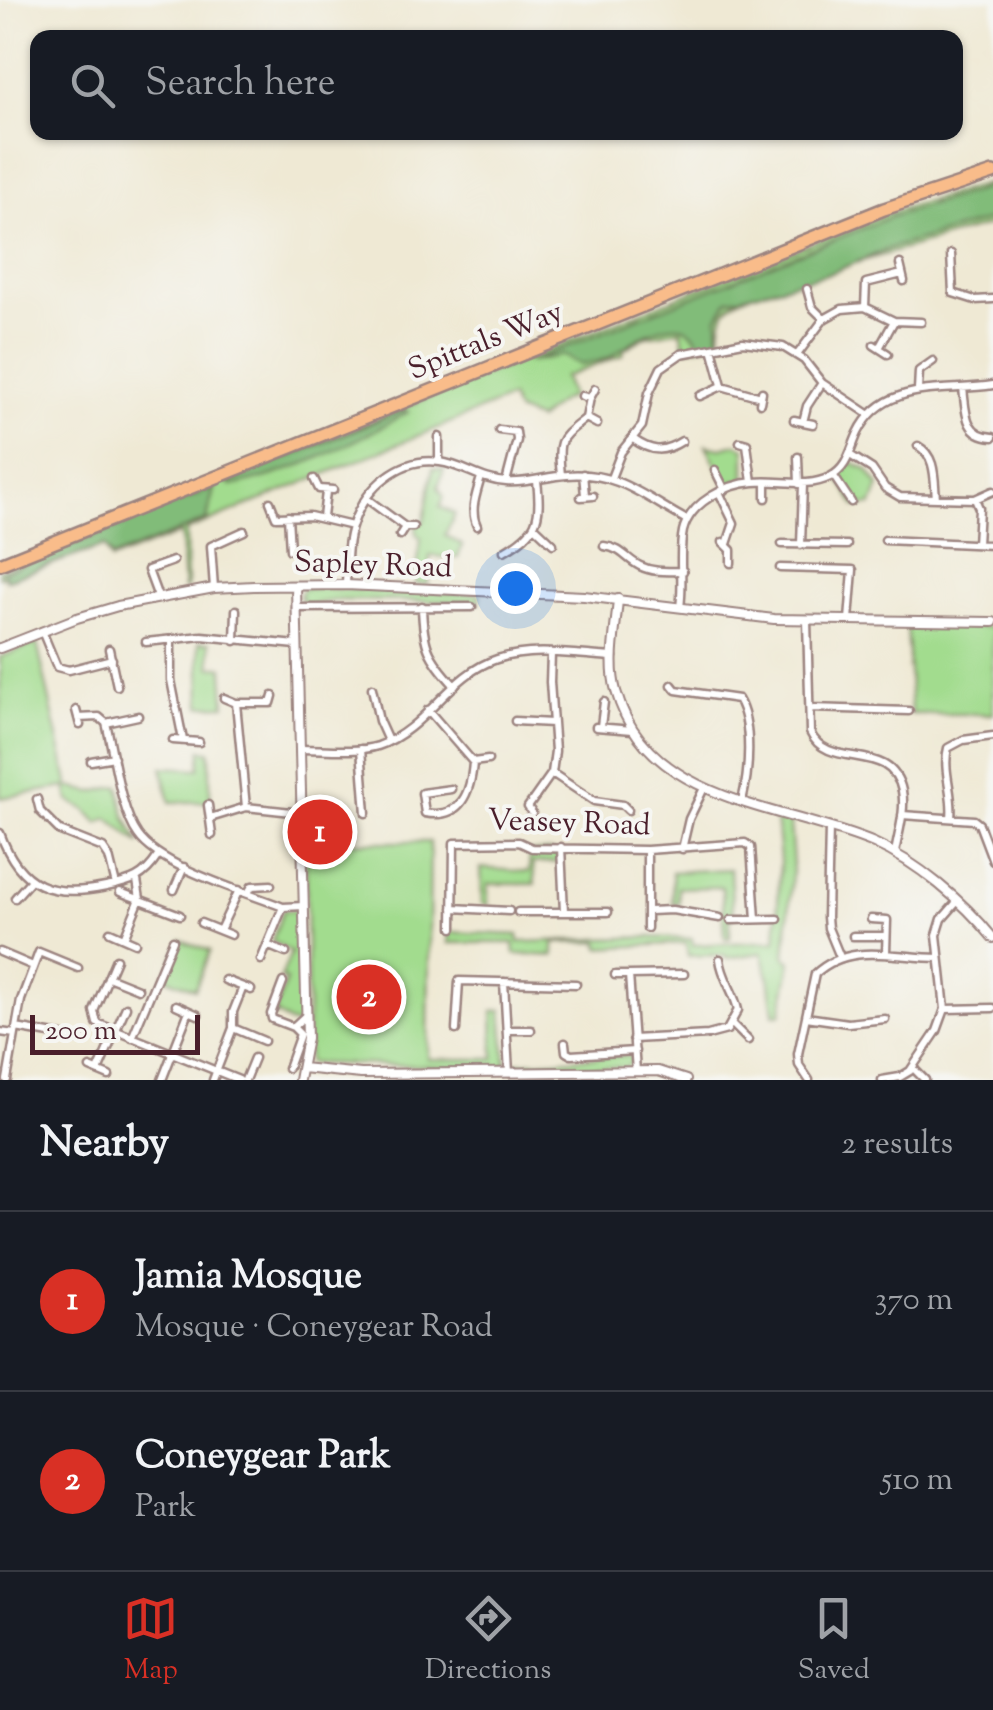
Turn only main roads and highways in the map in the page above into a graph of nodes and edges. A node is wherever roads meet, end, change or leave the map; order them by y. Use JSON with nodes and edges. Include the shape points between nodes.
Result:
{"nodes":[{"id":1,"x":993,"y":173,"type":"edge"},
{"id":2,"x":0,"y":564,"type":"edge"}],
"edges":[{"from":1,"to":2,"type":"highway","name":"Spittals Way","via":[[884,208]]}]}
